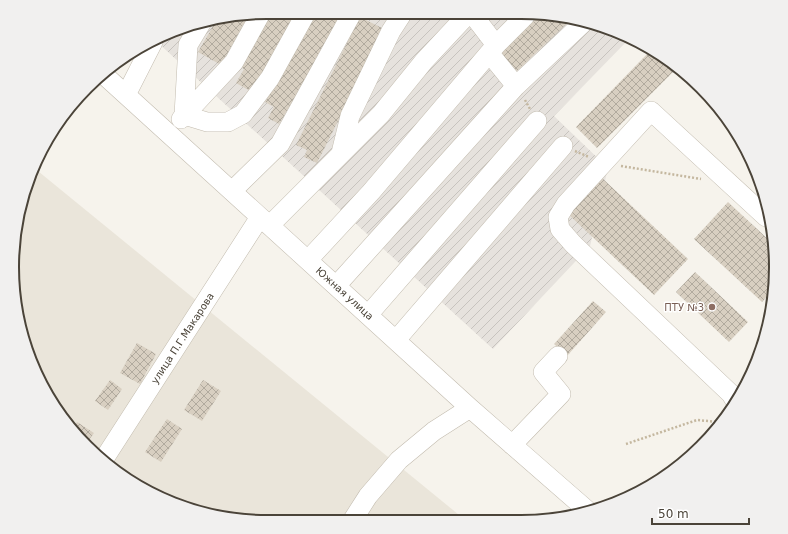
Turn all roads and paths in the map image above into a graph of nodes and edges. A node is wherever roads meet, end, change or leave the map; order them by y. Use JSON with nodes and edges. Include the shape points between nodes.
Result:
{"nodes":[{"id":1,"x":303,"y":19,"type":"edge"},
{"id":2,"x":349,"y":19,"type":"edge"},
{"id":3,"x":399,"y":19,"type":"edge"},
{"id":4,"x":463,"y":19,"type":"edge"},
{"id":5,"x":476,"y":19,"type":"edge"},
{"id":6,"x":522,"y":19,"type":"edge"},
{"id":7,"x":257,"y":20,"type":"edge"},
{"id":8,"x":580,"y":26,"type":"edge"},
{"id":9,"x":198,"y":29,"type":"edge"},
{"id":10,"x":151,"y":48,"type":"edge"},
{"id":11,"x":493,"y":49,"type":"junction"},
{"id":12,"x":107,"y":78,"type":"edge"},
{"id":13,"x":516,"y":86,"type":"junction"},
{"id":14,"x":126,"y":96,"type":"junction"},
{"id":15,"x":184,"y":115,"type":"junction"},
{"id":16,"x":537,"y":121,"type":"dead end"},
{"id":17,"x":170,"y":134,"type":"junction"},
{"id":18,"x":563,"y":146,"type":"dead end"},
{"id":19,"x":341,"y":154,"type":"junction"},
{"id":20,"x":232,"y":191,"type":"junction"},
{"id":21,"x":763,"y":214,"type":"edge"},
{"id":22,"x":265,"y":221,"type":"junction"},
{"id":23,"x":308,"y":260,"type":"junction"},
{"id":24,"x":336,"y":286,"type":"junction"},
{"id":25,"x":368,"y":315,"type":"junction"},
{"id":26,"x":396,"y":340,"type":"junction"},
{"id":27,"x":558,"y":356,"type":"dead end"},
{"id":28,"x":733,"y":396,"type":"edge"},
{"id":29,"x":470,"y":408,"type":"junction"},
{"id":30,"x":715,"y":422,"type":"edge"},
{"id":31,"x":626,"y":444,"type":"dead end"},
{"id":32,"x":512,"y":445,"type":"junction"},
{"id":33,"x":106,"y":456,"type":"edge"},
{"id":34,"x":584,"y":507,"type":"edge"},
{"id":35,"x":356,"y":515,"type":"edge"}],
"edges":[{"from":1,"to":15,"type":"street","via":[[270,78],[243,114],[228,122],[207,122]]},
{"from":2,"to":20,"type":"street","via":[[280,144]]},
{"from":3,"to":19,"type":"street","via":[[350,116]]},
{"from":4,"to":19,"type":"street","name":"улица П.Г.Макарова","via":[[424,61],[382,114]]},
{"from":5,"to":11,"type":"street"},
{"from":6,"to":11,"type":"street"},
{"from":7,"to":15,"type":"street","via":[[234,62]]},
{"from":8,"to":13,"type":"street"},
{"from":9,"to":15,"type":"street","via":[[188,44]]},
{"from":10,"to":14,"type":"street"},
{"from":11,"to":13,"type":"street"},
{"from":11,"to":23,"type":"street","via":[[371,192]]},
{"from":12,"to":14,"type":"street","name":"Южная улица"},
{"from":13,"to":24,"type":"street"},
{"from":14,"to":17,"type":"street","name":"Южная улица"},
{"from":15,"to":17,"type":"street"},
{"from":16,"to":25,"type":"street"},
{"from":17,"to":20,"type":"street","name":"Южная улица"},
{"from":18,"to":26,"type":"street"},
{"from":19,"to":22,"type":"street","name":"улица П.Г.Макарова"},
{"from":20,"to":22,"type":"street","name":"Южная улица"},
{"from":21,"to":28,"type":"street","via":[[651,111],[566,204],[558,217],[560,229],[573,244]]},
{"from":22,"to":23,"type":"street","name":"Южная улица"},
{"from":22,"to":33,"type":"street","name":"улица П.Г.Макарова"},
{"from":23,"to":24,"type":"street","name":"Южная улица"},
{"from":24,"to":25,"type":"street","name":"Южная улица"},
{"from":25,"to":26,"type":"street","name":"Южная улица"},
{"from":26,"to":29,"type":"street","name":"Южная улица"},
{"from":27,"to":32,"type":"street","via":[[543,372],[561,394]]},
{"from":29,"to":32,"type":"street","name":"Южная улица"},
{"from":29,"to":35,"type":"street","via":[[434,431],[399,460],[368,496]]},
{"from":30,"to":31,"type":"path","via":[[697,420]]},
{"from":32,"to":34,"type":"street","name":"Южная улица"}]}
